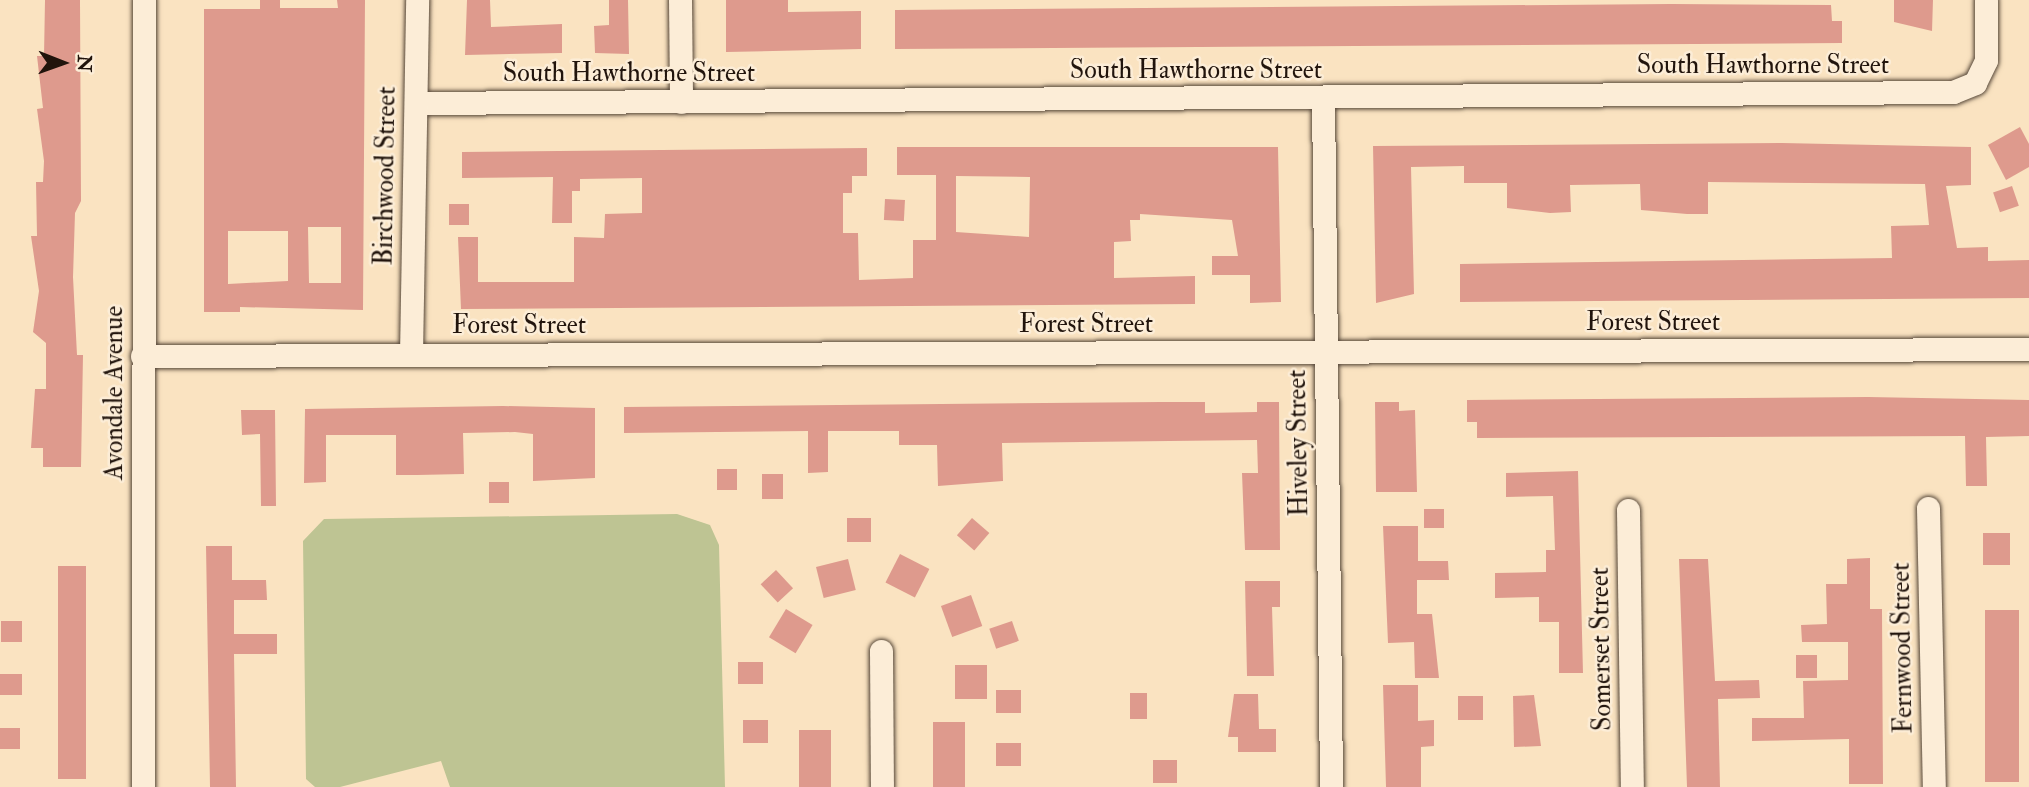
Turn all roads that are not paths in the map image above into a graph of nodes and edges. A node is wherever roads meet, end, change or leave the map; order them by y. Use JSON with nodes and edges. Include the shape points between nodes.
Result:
{"nodes":[{"id":1,"x":144,"y":0,"type":"edge"},
{"id":2,"x":417,"y":0,"type":"edge"},
{"id":3,"x":680,"y":0,"type":"edge"},
{"id":4,"x":1986,"y":0,"type":"edge"},
{"id":5,"x":1323,"y":98,"type":"junction"},
{"id":6,"x":681,"y":102,"type":"junction"},
{"id":7,"x":416,"y":103,"type":"junction"},
{"id":8,"x":2029,"y":349,"type":"edge"},
{"id":9,"x":1326,"y":353,"type":"junction"},
{"id":10,"x":411,"y":354,"type":"junction"},
{"id":11,"x":142,"y":356,"type":"junction"},
{"id":12,"x":1928,"y":508,"type":"dead end"},
{"id":13,"x":1628,"y":510,"type":"dead end"},
{"id":14,"x":881,"y":651,"type":"dead end"},
{"id":15,"x":144,"y":787,"type":"edge"},
{"id":16,"x":882,"y":787,"type":"edge"},
{"id":17,"x":1331,"y":787,"type":"edge"},
{"id":18,"x":1632,"y":787,"type":"edge"},
{"id":19,"x":1934,"y":787,"type":"edge"}],
"edges":[{"from":1,"to":11,"type":"street","name":"Avondale Avenue"},
{"from":2,"to":7,"type":"street","name":"Birchwood Street"},
{"from":3,"to":6,"type":"street"},
{"from":4,"to":5,"type":"street","name":"South Hawthorne Street","via":[[1986,60],[1975,83],[1930,93]]},
{"from":5,"to":6,"type":"street","name":"South Hawthorne Street"},
{"from":5,"to":9,"type":"street","name":"Hiveley Street"},
{"from":6,"to":7,"type":"street","name":"South Hawthorne Street"},
{"from":7,"to":10,"type":"street","name":"Birchwood Street"},
{"from":8,"to":9,"type":"street","name":"Forest Street"},
{"from":9,"to":10,"type":"street","name":"Forest Street"},
{"from":9,"to":17,"type":"street","name":"Hiveley Street"},
{"from":10,"to":11,"type":"street","name":"Forest Street"},
{"from":11,"to":15,"type":"street","name":"Avondale Avenue"},
{"from":12,"to":19,"type":"street","name":"Fernwood Street"},
{"from":13,"to":18,"type":"street","name":"Somerset Street"},
{"from":14,"to":16,"type":"street"}]}
